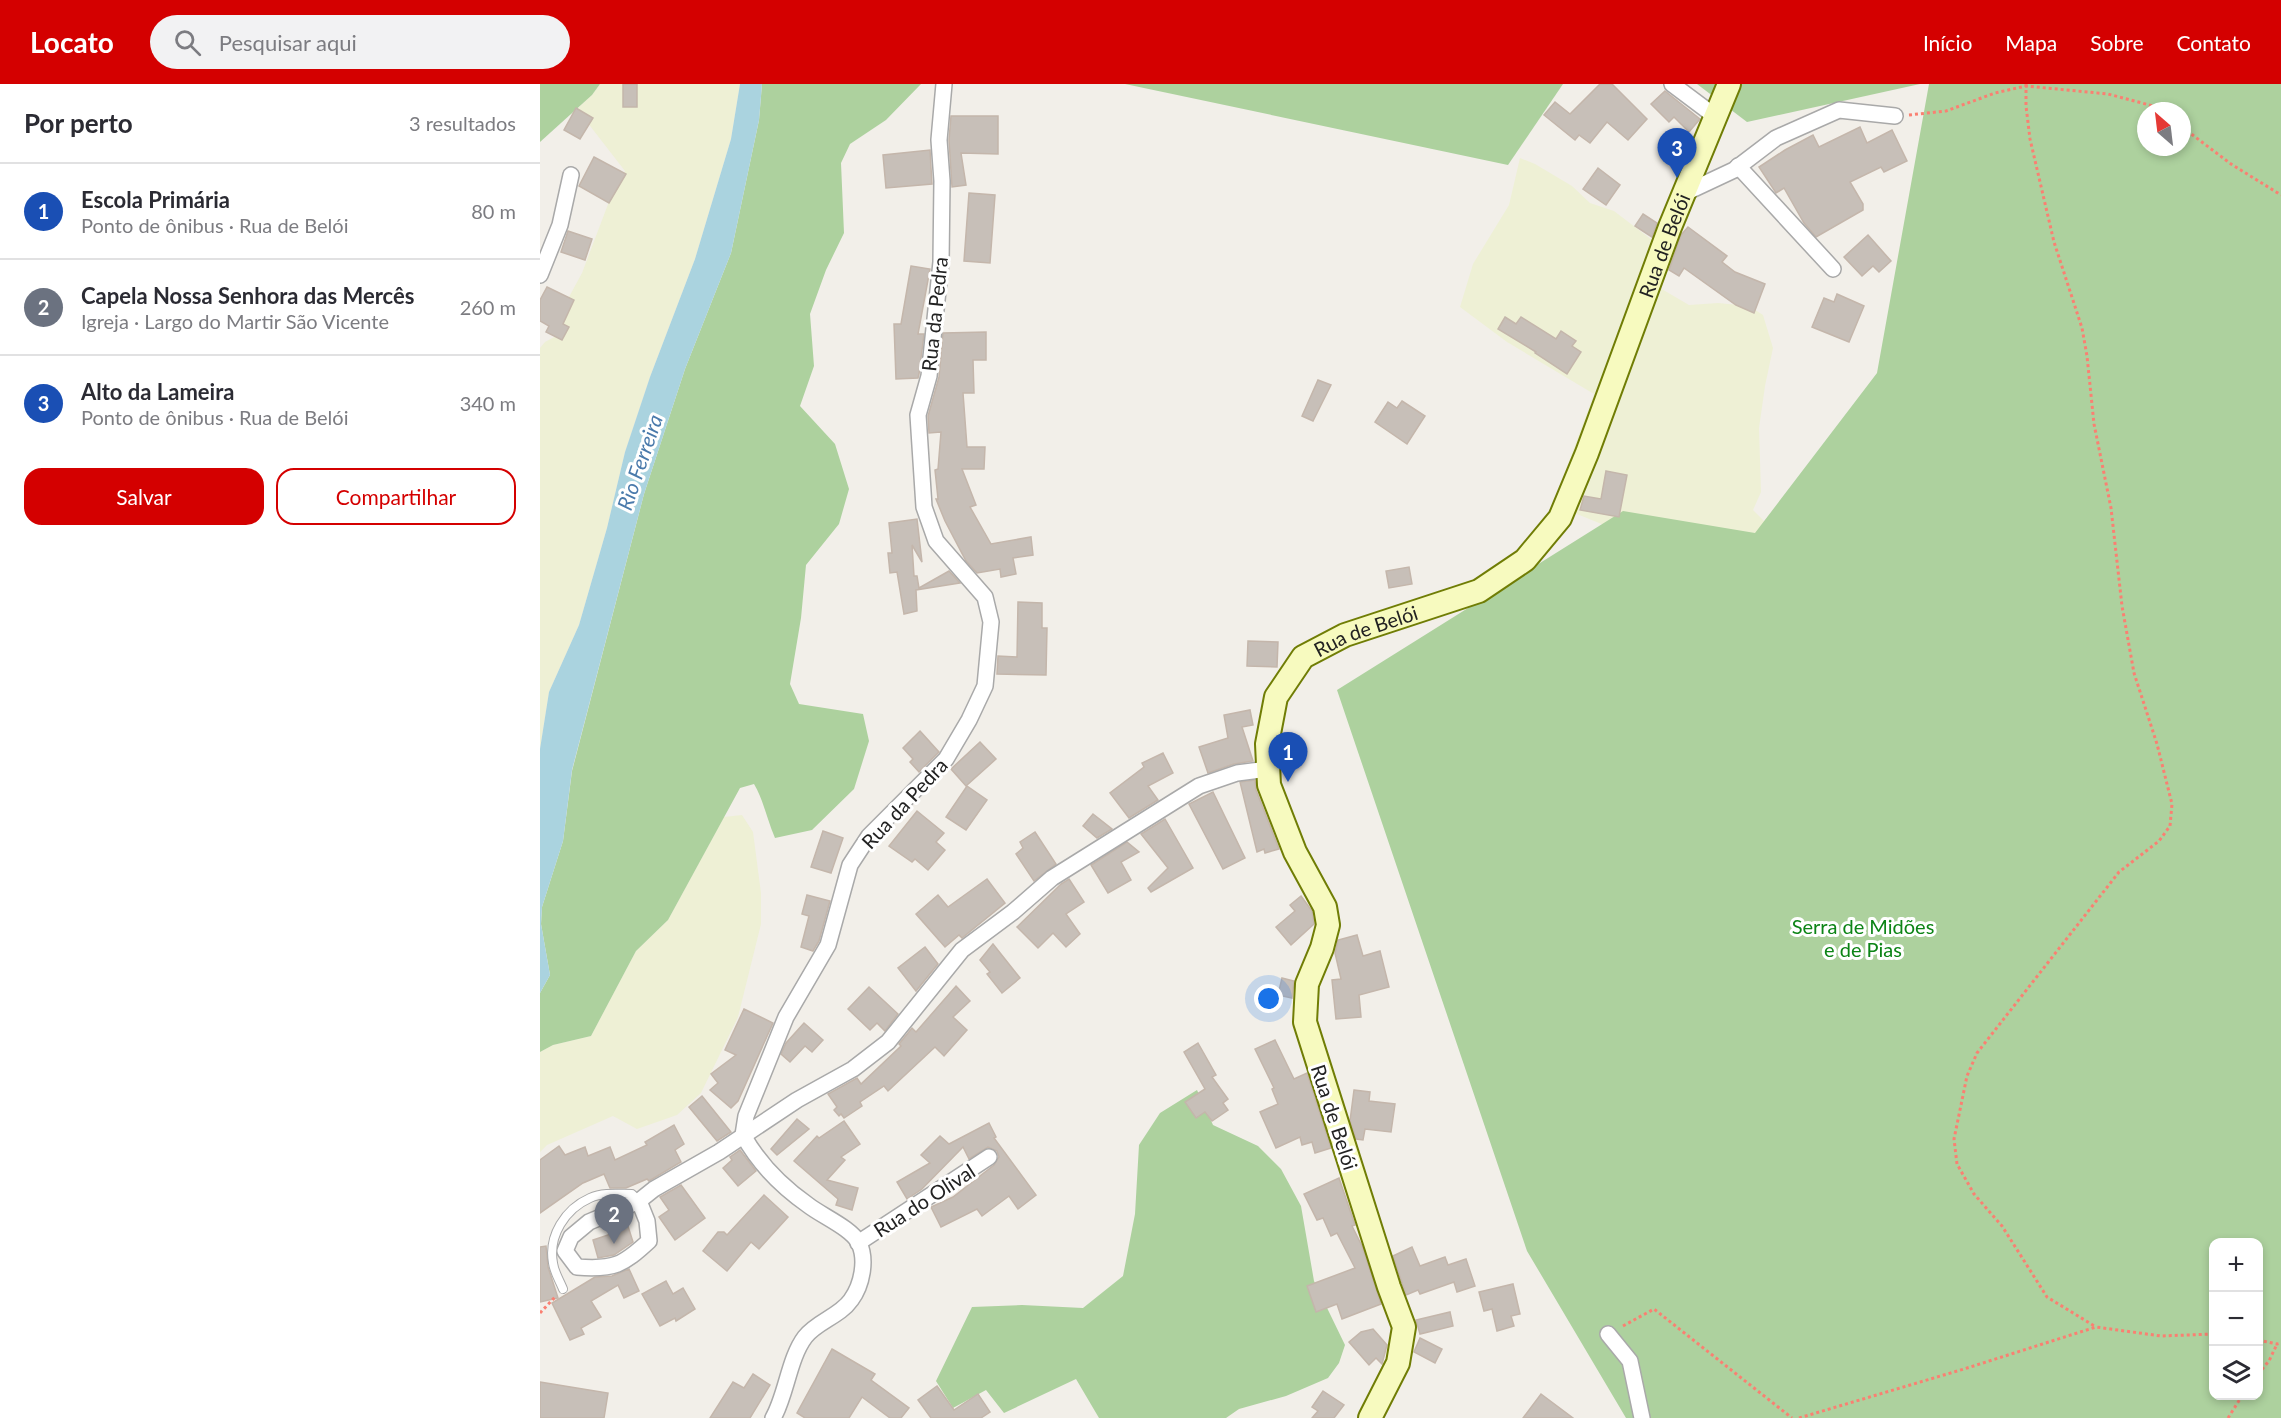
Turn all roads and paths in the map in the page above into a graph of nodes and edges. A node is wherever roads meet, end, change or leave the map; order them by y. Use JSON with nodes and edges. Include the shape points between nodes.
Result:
{"nodes":[{"id":1,"x":944,"y":84,"type":"edge"},
{"id":2,"x":1672,"y":84,"type":"edge"},
{"id":3,"x":1729,"y":84,"type":"edge"},
{"id":4,"x":2026,"y":85,"type":"edge"},
{"id":5,"x":2138,"y":102,"type":"edge"},
{"id":6,"x":1895,"y":116,"type":"joint"},
{"id":7,"x":1716,"y":117,"type":"junction"},
{"id":8,"x":2191,"y":133,"type":"edge"},
{"id":9,"x":1738,"y":166,"type":"junction"},
{"id":10,"x":571,"y":175,"type":"dead end"},
{"id":11,"x":1684,"y":193,"type":"junction"},
{"id":12,"x":2281,"y":195,"type":"edge"},
{"id":13,"x":1833,"y":269,"type":"dead end"},
{"id":14,"x":540,"y":276,"type":"edge"},
{"id":15,"x":1268,"y":769,"type":"junction"},
{"id":16,"x":743,"y":1135,"type":"junction"},
{"id":17,"x":989,"y":1157,"type":"dead end"},
{"id":18,"x":639,"y":1201,"type":"junction"},
{"id":19,"x":858,"y":1243,"type":"junction"},
{"id":20,"x":563,"y":1289,"type":"joint"},
{"id":21,"x":540,"y":1313,"type":"edge"},
{"id":22,"x":2096,"y":1328,"type":"junction"},
{"id":23,"x":1608,"y":1334,"type":"joint"},
{"id":24,"x":2209,"y":1334,"type":"edge"},
{"id":25,"x":2263,"y":1341,"type":"edge"},
{"id":26,"x":2279,"y":1344,"type":"edge"},
{"id":27,"x":2263,"y":1368,"type":"edge"},
{"id":28,"x":2239,"y":1400,"type":"edge"},
{"id":29,"x":773,"y":1418,"type":"edge"},
{"id":30,"x":1370,"y":1418,"type":"edge"},
{"id":31,"x":1642,"y":1418,"type":"edge"},
{"id":32,"x":1792,"y":1418,"type":"edge"},
{"id":33,"x":1798,"y":1418,"type":"edge"},
{"id":34,"x":2228,"y":1418,"type":"edge"}],
"edges":[{"from":1,"to":16,"type":"street","name":"Rua da Pedra","via":[[939,140],[940,262],[929,376],[918,415],[924,507],[936,542],[985,597],[991,622],[985,686],[946,759],[869,836],[850,865],[828,945],[786,1017],[746,1116]]},
{"from":2,"to":7,"type":"street"},
{"from":3,"to":7,"type":"street","name":"Rua de Belói"},
{"from":4,"to":5,"type":"path","via":[[2108,94]]},
{"from":4,"to":6,"type":"path","via":[[1946,111]]},
{"from":4,"to":22,"type":"path","via":[[2030,139],[2054,242],[2088,356],[2094,424],[2111,508],[2134,673],[2172,804],[2170,826],[2158,841],[2119,872],[1977,1053],[1967,1076],[1954,1139],[1957,1164],[1974,1194],[2002,1226],[2047,1297]]},
{"from":6,"to":9,"type":"street","via":[[1839,110],[1776,138]]},
{"from":7,"to":11,"type":"street","name":"Rua de Belói"},
{"from":8,"to":12,"type":"path"},
{"from":9,"to":11,"type":"street"},
{"from":9,"to":13,"type":"street"},
{"from":10,"to":14,"type":"street","via":[[560,225]]},
{"from":11,"to":15,"type":"street","name":"Rua de Belói","via":[[1560,518],[1525,560],[1479,591],[1345,635],[1303,657],[1276,697],[1267,744]]},
{"from":15,"to":16,"type":"street","via":[[1237,773],[1198,786],[1052,878],[962,950],[888,1042],[853,1069]]},
{"from":15,"to":30,"type":"street","name":"Rua de Belói","via":[[1269,785],[1291,843],[1325,907],[1328,925],[1307,984],[1305,1022],[1404,1327],[1398,1364]]},
{"from":16,"to":18,"type":"street"},
{"from":16,"to":19,"type":"street","via":[[755,1156],[781,1184],[850,1232]]},
{"from":17,"to":19,"type":"street","name":"Rua do Olival"},
{"from":18,"to":18,"type":"street","via":[[649,1241],[628,1260],[602,1269],[577,1267],[565,1251],[571,1237],[589,1222]]},
{"from":18,"to":20,"type":"lane","via":[[632,1194],[608,1194],[590,1198],[569,1212],[551,1245],[553,1264]]},
{"from":19,"to":29,"type":"street","via":[[863,1256],[861,1279],[851,1301],[805,1337]]},
{"from":20,"to":21,"type":"path"},
{"from":22,"to":24,"type":"path","via":[[2161,1336]]},
{"from":22,"to":33,"type":"path"},
{"from":23,"to":31,"type":"street","via":[[1630,1361]]},
{"from":23,"to":32,"type":"path","via":[[1654,1309]]},
{"from":25,"to":26,"type":"path"},
{"from":26,"to":27,"type":"path"},
{"from":28,"to":34,"type":"path"}]}
